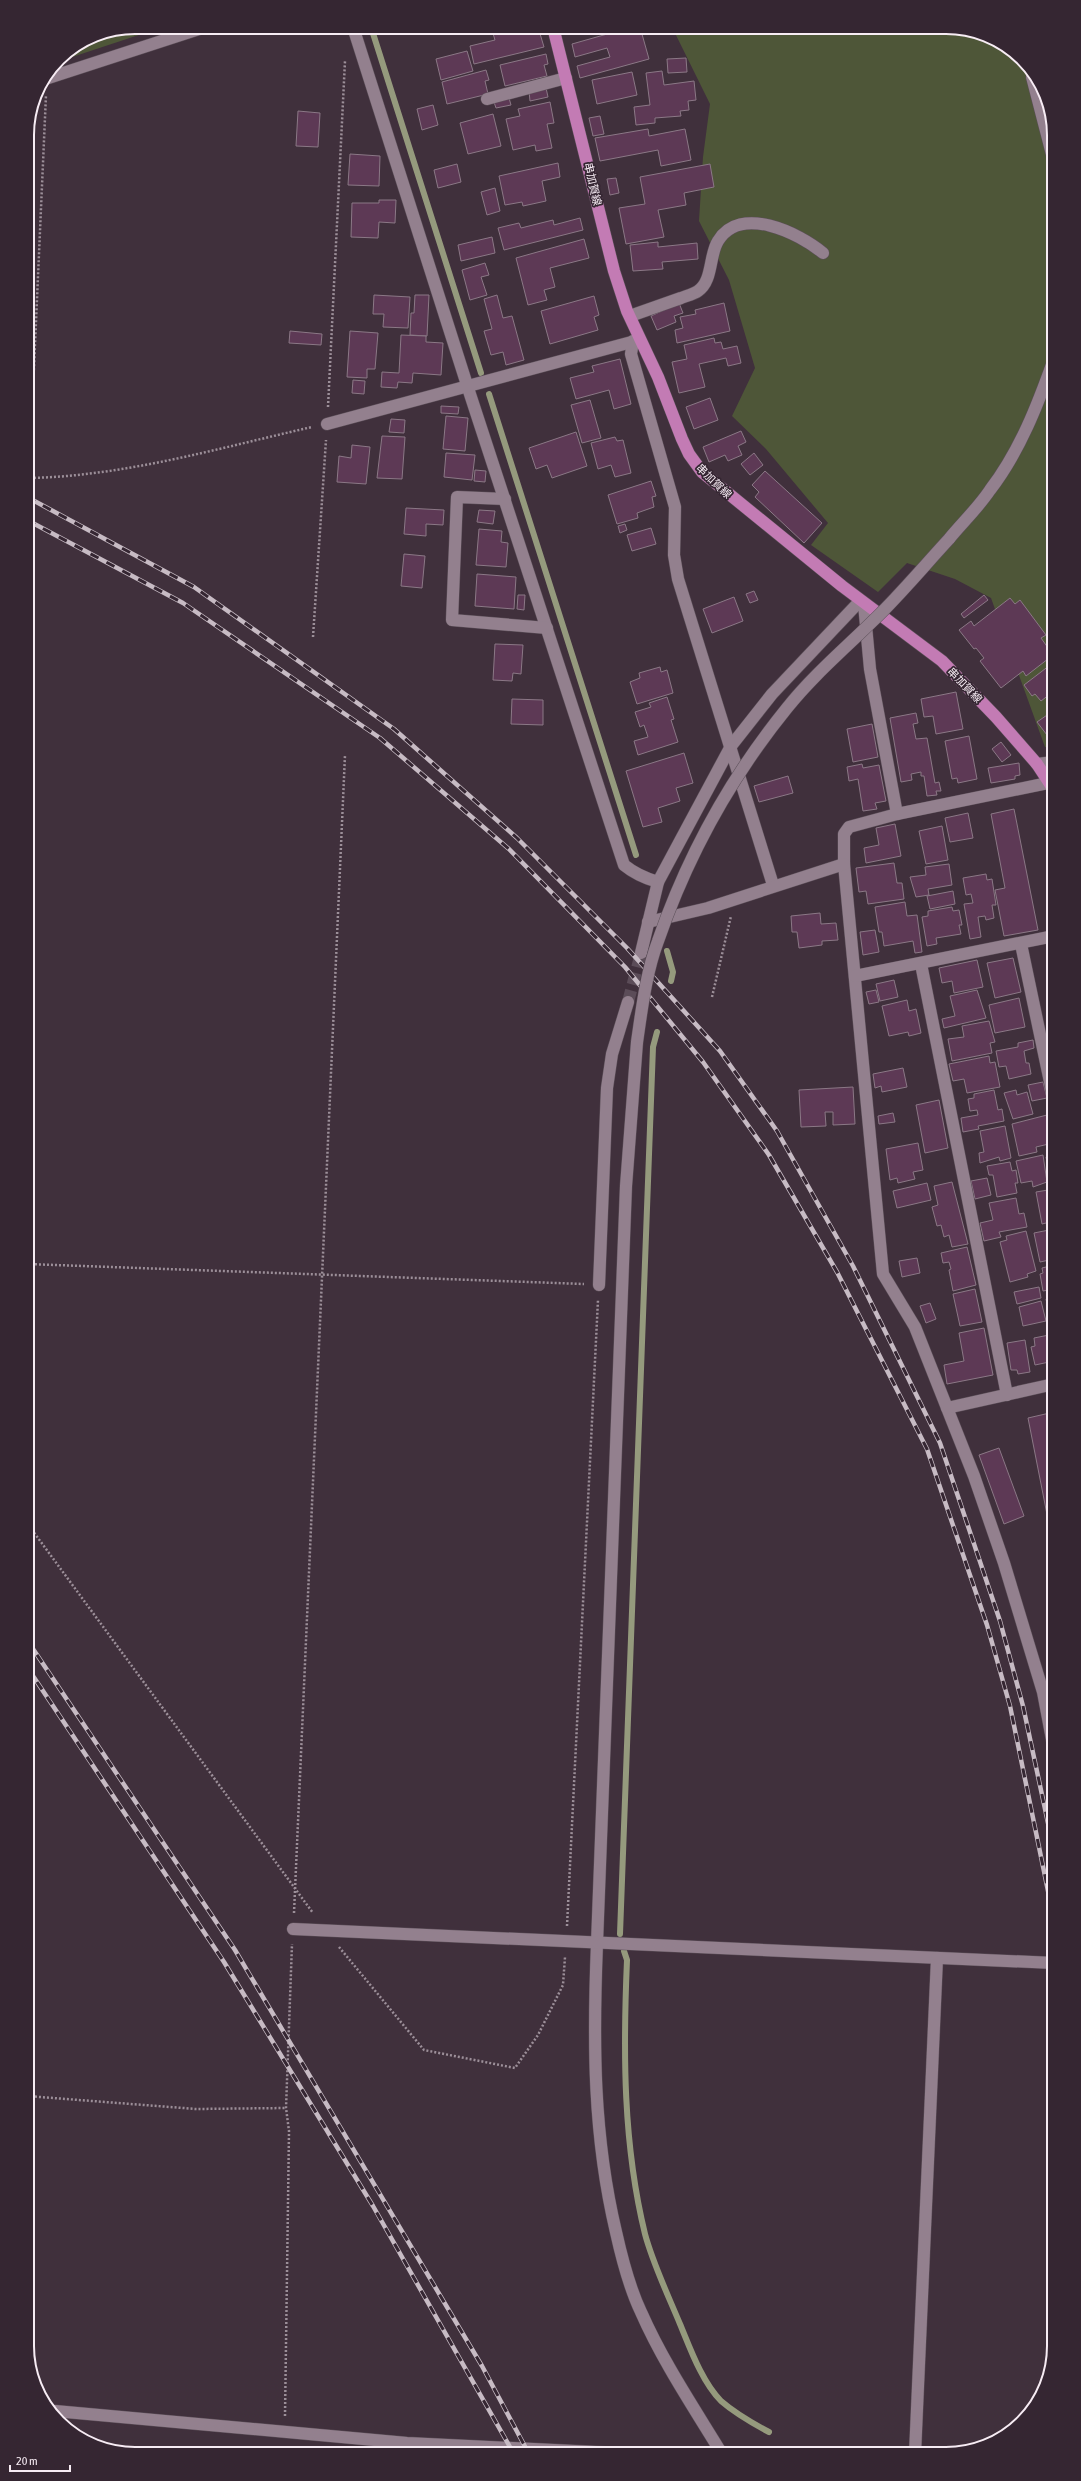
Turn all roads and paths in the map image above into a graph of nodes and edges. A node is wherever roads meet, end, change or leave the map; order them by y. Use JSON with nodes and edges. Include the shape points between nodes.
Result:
{"nodes":[{"id":1,"x":184,"y":34,"type":"edge"},
{"id":2,"x":355,"y":34,"type":"edge"},
{"id":3,"x":555,"y":34,"type":"edge"},
{"id":4,"x":346,"y":55,"type":"dead end"},
{"id":5,"x":53,"y":77,"type":"edge"},
{"id":6,"x":566,"y":78,"type":"junction"},
{"id":7,"x":1034,"y":86,"type":"edge"},
{"id":8,"x":46,"y":87,"type":"edge"},
{"id":9,"x":487,"y":99,"type":"dead end"},
{"id":10,"x":1047,"y":135,"type":"edge"},
{"id":11,"x":823,"y":253,"type":"dead end"},
{"id":12,"x":630,"y":316,"type":"junction"},
{"id":13,"x":637,"y":340,"type":"junction"},
{"id":14,"x":34,"y":378,"type":"edge"},
{"id":15,"x":1047,"y":379,"type":"edge"},
{"id":16,"x":468,"y":388,"type":"junction"},
{"id":17,"x":327,"y":424,"type":"junction"},
{"id":18,"x":34,"y":478,"type":"edge"},
{"id":19,"x":505,"y":499,"type":"junction"},
{"id":20,"x":862,"y":602,"type":"junction"},
{"id":21,"x":547,"y":628,"type":"junction"},
{"id":22,"x":313,"y":637,"type":"dead end"},
{"id":23,"x":731,"y":746,"type":"junction"},
{"id":24,"x":345,"y":755,"type":"dead end"},
{"id":25,"x":1047,"y":763,"type":"edge"},
{"id":26,"x":1037,"y":764,"type":"junction"},
{"id":27,"x":1047,"y":780,"type":"edge"},
{"id":28,"x":1047,"y":787,"type":"edge"},
{"id":29,"x":897,"y":814,"type":"junction"},
{"id":30,"x":844,"y":864,"type":"junction"},
{"id":31,"x":658,"y":882,"type":"junction"},
{"id":32,"x":773,"y":885,"type":"junction"},
{"id":33,"x":735,"y":898,"type":"junction"},
{"id":34,"x":648,"y":922,"type":"junction"},
{"id":35,"x":1047,"y":938,"type":"edge"},
{"id":36,"x":1021,"y":944,"type":"junction"},
{"id":37,"x":641,"y":953,"type":"tunnel mouth"},
{"id":38,"x":921,"y":964,"type":"junction"},
{"id":39,"x":855,"y":976,"type":"junction"},
{"id":40,"x":712,"y":997,"type":"dead end"},
{"id":41,"x":628,"y":1002,"type":"tunnel mouth"},
{"id":42,"x":1047,"y":1068,"type":"edge"},
{"id":43,"x":34,"y":1264,"type":"edge"},
{"id":44,"x":321,"y":1273,"type":"junction"},
{"id":45,"x":599,"y":1285,"type":"junction"},
{"id":46,"x":1047,"y":1386,"type":"edge"},
{"id":47,"x":1007,"y":1395,"type":"junction"},
{"id":48,"x":947,"y":1408,"type":"junction"},
{"id":49,"x":34,"y":1533,"type":"edge"},
{"id":50,"x":1047,"y":1716,"type":"edge"},
{"id":51,"x":294,"y":1890,"type":"junction"},
{"id":52,"x":293,"y":1929,"type":"junction"},
{"id":53,"x":326,"y":1930,"type":"junction"},
{"id":54,"x":566,"y":1941,"type":"junction"},
{"id":55,"x":597,"y":1943,"type":"junction"},
{"id":56,"x":937,"y":1958,"type":"junction"},
{"id":57,"x":1047,"y":1963,"type":"edge"},
{"id":58,"x":34,"y":2097,"type":"edge"},
{"id":59,"x":286,"y":2108,"type":"junction"},
{"id":60,"x":59,"y":2411,"type":"edge"},
{"id":61,"x":285,"y":2432,"type":"junction"},
{"id":62,"x":491,"y":2447,"type":"edge"},
{"id":63,"x":718,"y":2447,"type":"edge"},
{"id":64,"x":915,"y":2447,"type":"edge"}],
"edges":[{"from":1,"to":5,"type":"street"},
{"from":2,"to":16,"type":"street"},
{"from":3,"to":6,"type":"main road","name":"串加賀線"},
{"from":4,"to":17,"type":"path"},
{"from":6,"to":9,"type":"street"},
{"from":6,"to":12,"type":"main road","name":"串加賀線","via":[[614,271]]},
{"from":7,"to":10,"type":"street"},
{"from":8,"to":14,"type":"path"},
{"from":11,"to":12,"type":"street","via":[[793,233],[756,223],[741,225],[726,230],[717,242],[707,279],[699,291]]},
{"from":12,"to":13,"type":"main road","name":"串加賀線"},
{"from":13,"to":16,"type":"street","via":[[528,368]]},
{"from":13,"to":20,"type":"main road","name":"串加賀線","via":[[689,454],[702,472]]},
{"from":13,"to":23,"type":"street","via":[[632,354],[675,507],[674,555],[678,579]]},
{"from":15,"to":55,"type":"street","bridge":true,"via":[[1038,404],[991,490],[881,613],[819,672],[792,702],[724,796],[685,873],[657,942],[636,1042],[626,1186]]},
{"from":16,"to":17,"type":"street"},
{"from":16,"to":19,"type":"street"},
{"from":17,"to":18,"type":"path","via":[[150,463],[93,473]]},
{"from":17,"to":22,"type":"path"},
{"from":19,"to":21,"type":"street"},
{"from":19,"to":21,"type":"street","via":[[458,497],[452,620]]},
{"from":20,"to":23,"type":"street","via":[[772,694]]},
{"from":20,"to":26,"type":"main road","name":"串加賀線","via":[[942,661]]},
{"from":20,"to":29,"type":"street","via":[[870,669]]},
{"from":21,"to":31,"type":"street","via":[[624,865],[642,877]]},
{"from":23,"to":31,"type":"street"},
{"from":23,"to":32,"type":"street"},
{"from":24,"to":44,"type":"path"},
{"from":25,"to":26,"type":"street"},
{"from":26,"to":27,"type":"main road","name":"串加賀線"},
{"from":28,"to":29,"type":"street"},
{"from":29,"to":30,"type":"street","via":[[849,827],[844,834]]},
{"from":30,"to":32,"type":"street"},
{"from":30,"to":39,"type":"street"},
{"from":31,"to":34,"type":"street"},
{"from":32,"to":33,"type":"street"},
{"from":33,"to":34,"type":"street","via":[[708,908]]},
{"from":33,"to":40,"type":"path"},
{"from":34,"to":37,"type":"street"},
{"from":35,"to":36,"type":"street"},
{"from":36,"to":38,"type":"street"},
{"from":36,"to":42,"type":"street"},
{"from":38,"to":39,"type":"street"},
{"from":38,"to":47,"type":"street"},
{"from":39,"to":48,"type":"street","via":[[883,1274],[915,1328]]},
{"from":41,"to":45,"type":"street","via":[[612,1054],[607,1088]]},
{"from":43,"to":44,"type":"path"},
{"from":44,"to":45,"type":"path"},
{"from":44,"to":51,"type":"path"},
{"from":45,"to":54,"type":"path"},
{"from":46,"to":47,"type":"street"},
{"from":47,"to":48,"type":"street"},
{"from":48,"to":50,"type":"street","via":[[1004,1563]]},
{"from":49,"to":51,"type":"path"},
{"from":51,"to":52,"type":"path"},
{"from":51,"to":53,"type":"path"},
{"from":52,"to":53,"type":"street"},
{"from":52,"to":59,"type":"path"},
{"from":53,"to":54,"type":"street"},
{"from":53,"to":54,"type":"path","via":[[424,2050],[515,2068],[538,2035],[563,1985]]},
{"from":54,"to":55,"type":"street"},
{"from":55,"to":56,"type":"street"},
{"from":55,"to":63,"type":"street","via":[[594,2030],[598,2135],[608,2200],[623,2262],[640,2311],[664,2360]]},
{"from":56,"to":57,"type":"street"},
{"from":56,"to":64,"type":"street"},
{"from":58,"to":59,"type":"path","via":[[196,2109]]},
{"from":59,"to":61,"type":"path","via":[[289,2131]]},
{"from":60,"to":61,"type":"street"},
{"from":61,"to":62,"type":"street","via":[[407,2443]]}]}
